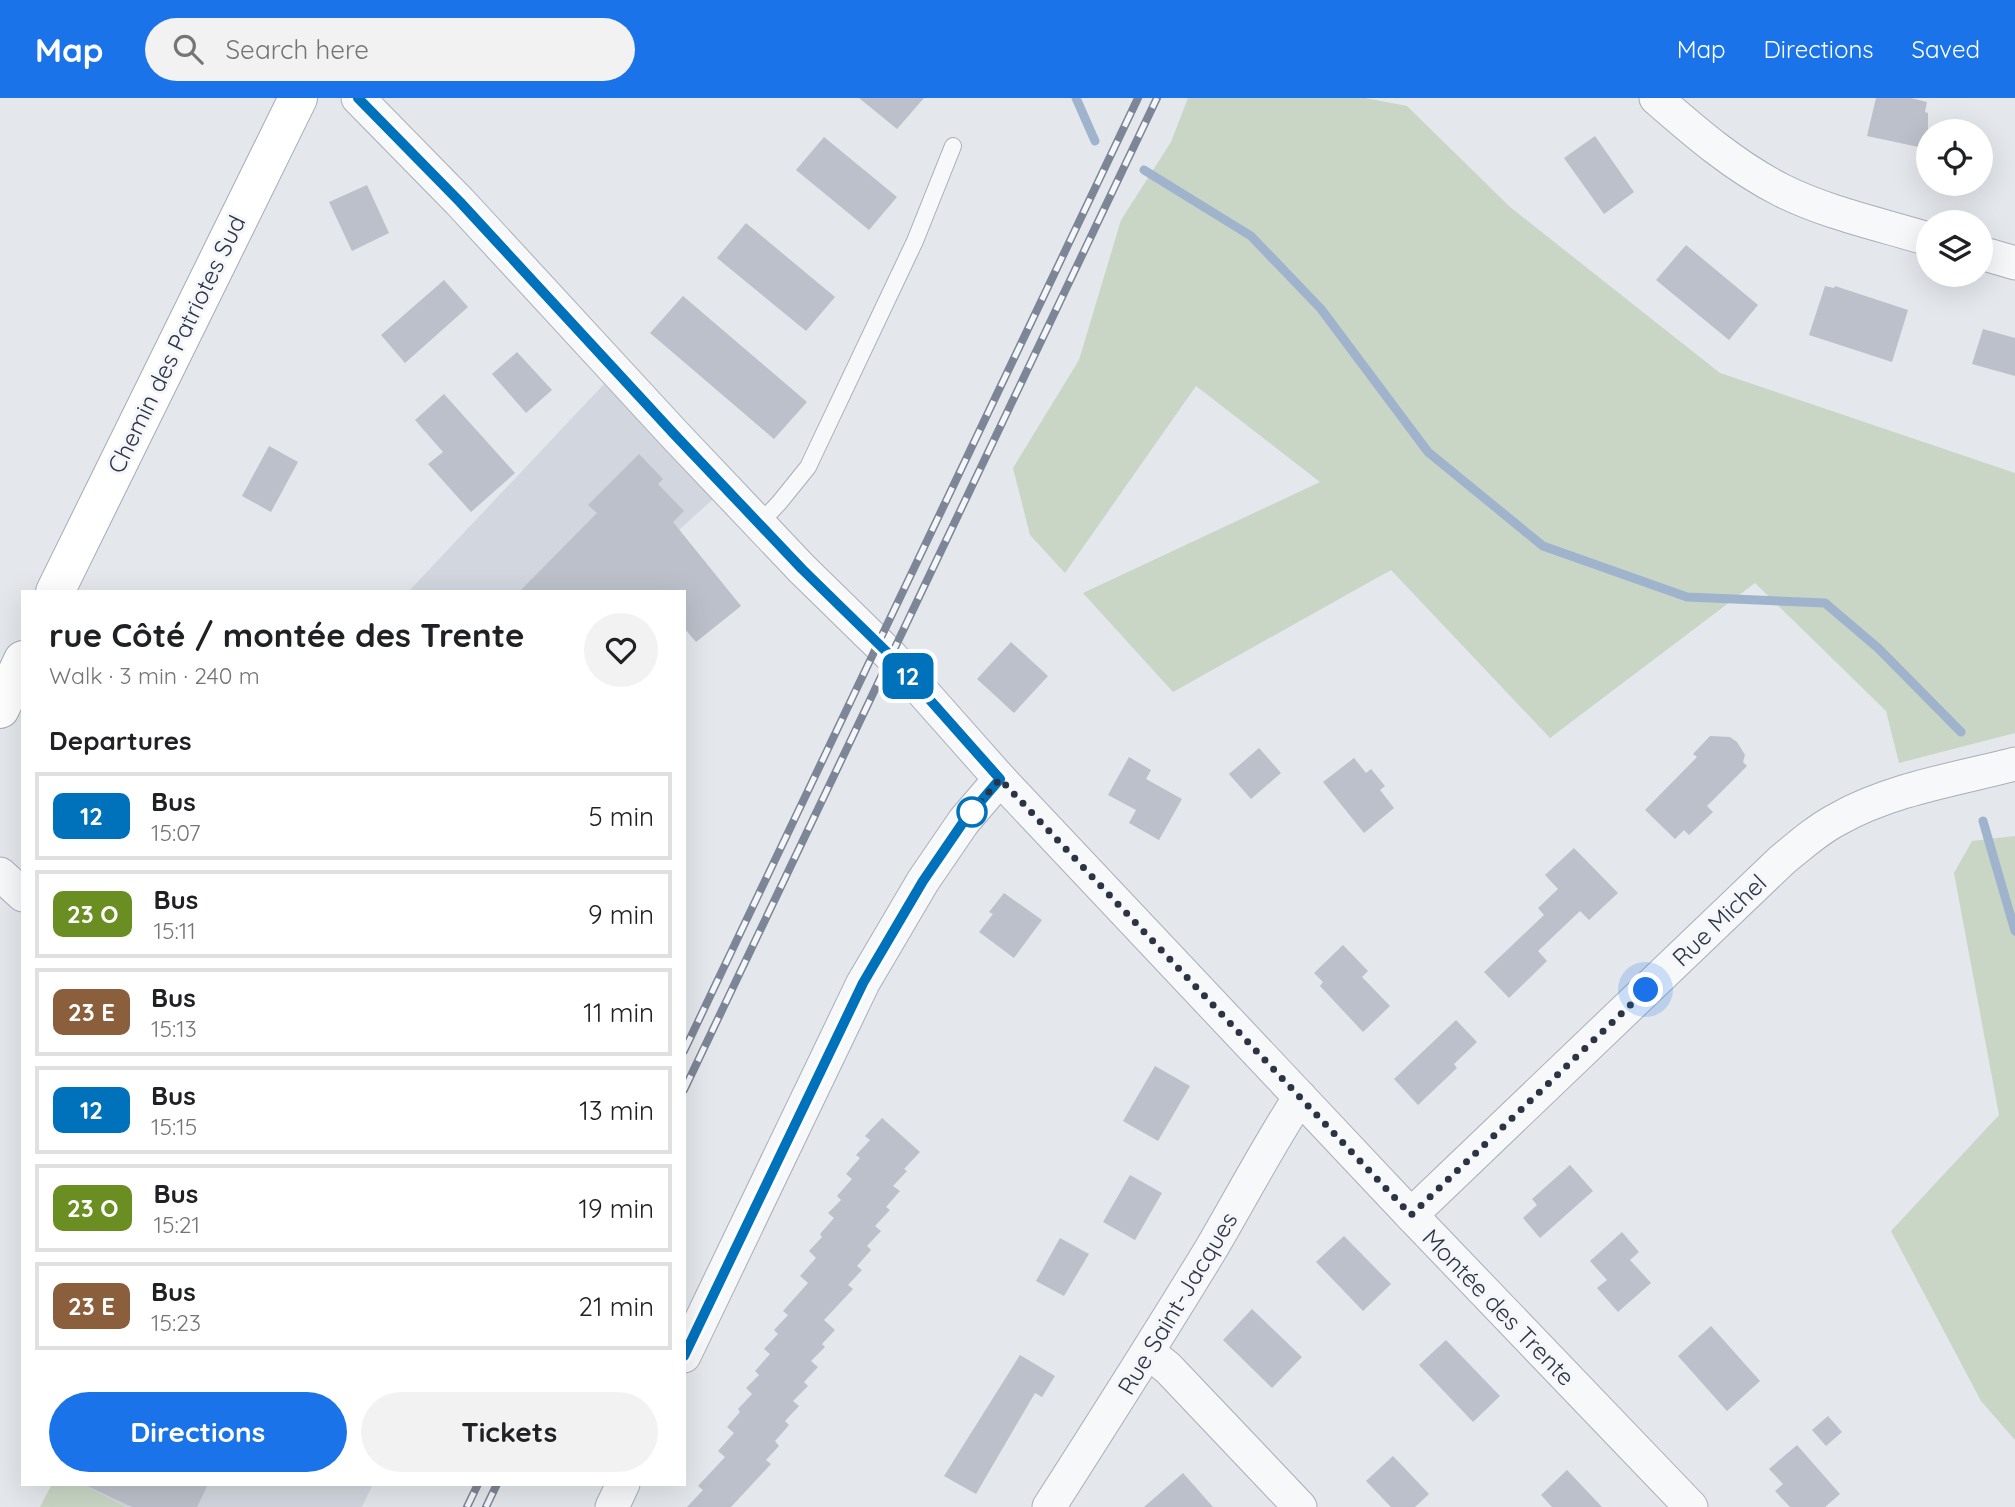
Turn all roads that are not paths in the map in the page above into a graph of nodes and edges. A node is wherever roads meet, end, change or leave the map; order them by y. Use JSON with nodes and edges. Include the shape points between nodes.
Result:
{"nodes":[{"id":1,"x":298,"y":98,"type":"edge"},
{"id":2,"x":358,"y":98,"type":"edge"},
{"id":3,"x":1656,"y":98,"type":"edge"},
{"id":4,"x":953,"y":146,"type":"dead end"},
{"id":5,"x":1916,"y":235,"type":"edge"},
{"id":6,"x":1993,"y":257,"type":"edge"},
{"id":7,"x":2015,"y":263,"type":"edge"},
{"id":8,"x":759,"y":524,"type":"junction"},
{"id":9,"x":56,"y":590,"type":"edge"},
{"id":10,"x":21,"y":664,"type":"edge"},
{"id":11,"x":0,"y":709,"type":"edge"},
{"id":12,"x":2015,"y":764,"type":"edge"},
{"id":13,"x":1000,"y":779,"type":"junction"},
{"id":14,"x":0,"y":874,"type":"edge"},
{"id":15,"x":21,"y":893,"type":"edge"},
{"id":16,"x":1300,"y":1097,"type":"junction"},
{"id":17,"x":1411,"y":1215,"type":"junction"},
{"id":18,"x":686,"y":1352,"type":"edge"},
{"id":19,"x":1148,"y":1352,"type":"junction"},
{"id":20,"x":622,"y":1486,"type":"edge"},
{"id":21,"x":612,"y":1507,"type":"edge"},
{"id":22,"x":1049,"y":1507,"type":"edge"},
{"id":23,"x":1300,"y":1507,"type":"edge"},
{"id":24,"x":1691,"y":1507,"type":"edge"}],
"edges":[{"from":1,"to":9,"type":"main road","name":"Chemin des Patriotes Sud"},
{"from":2,"to":8,"type":"street","name":"Montée des Trente"},
{"from":3,"to":5,"type":"street","via":[[1723,154],[1782,190],[1824,208]]},
{"from":4,"to":8,"type":"lane","via":[[915,241],[808,467]]},
{"from":6,"to":7,"type":"street"},
{"from":8,"to":13,"type":"street","name":"Montée des Trente","via":[[891,656]]},
{"from":10,"to":11,"type":"main road"},
{"from":12,"to":17,"type":"street","name":"Rue Michel","via":[[1894,796],[1857,809],[1815,834],[1781,861]]},
{"from":13,"to":16,"type":"street","name":"Montée des Trente"},
{"from":13,"to":18,"type":"street","via":[[923,881],[863,983]]},
{"from":14,"to":15,"type":"street"},
{"from":16,"to":17,"type":"street","name":"Montée des Trente"},
{"from":16,"to":19,"type":"street","name":"Rue Saint-Jacques"},
{"from":17,"to":24,"type":"street","name":"Montée des Trente"},
{"from":19,"to":22,"type":"street","name":"Rue Saint-Jacques"},
{"from":19,"to":23,"type":"street"},
{"from":20,"to":21,"type":"street"}]}
